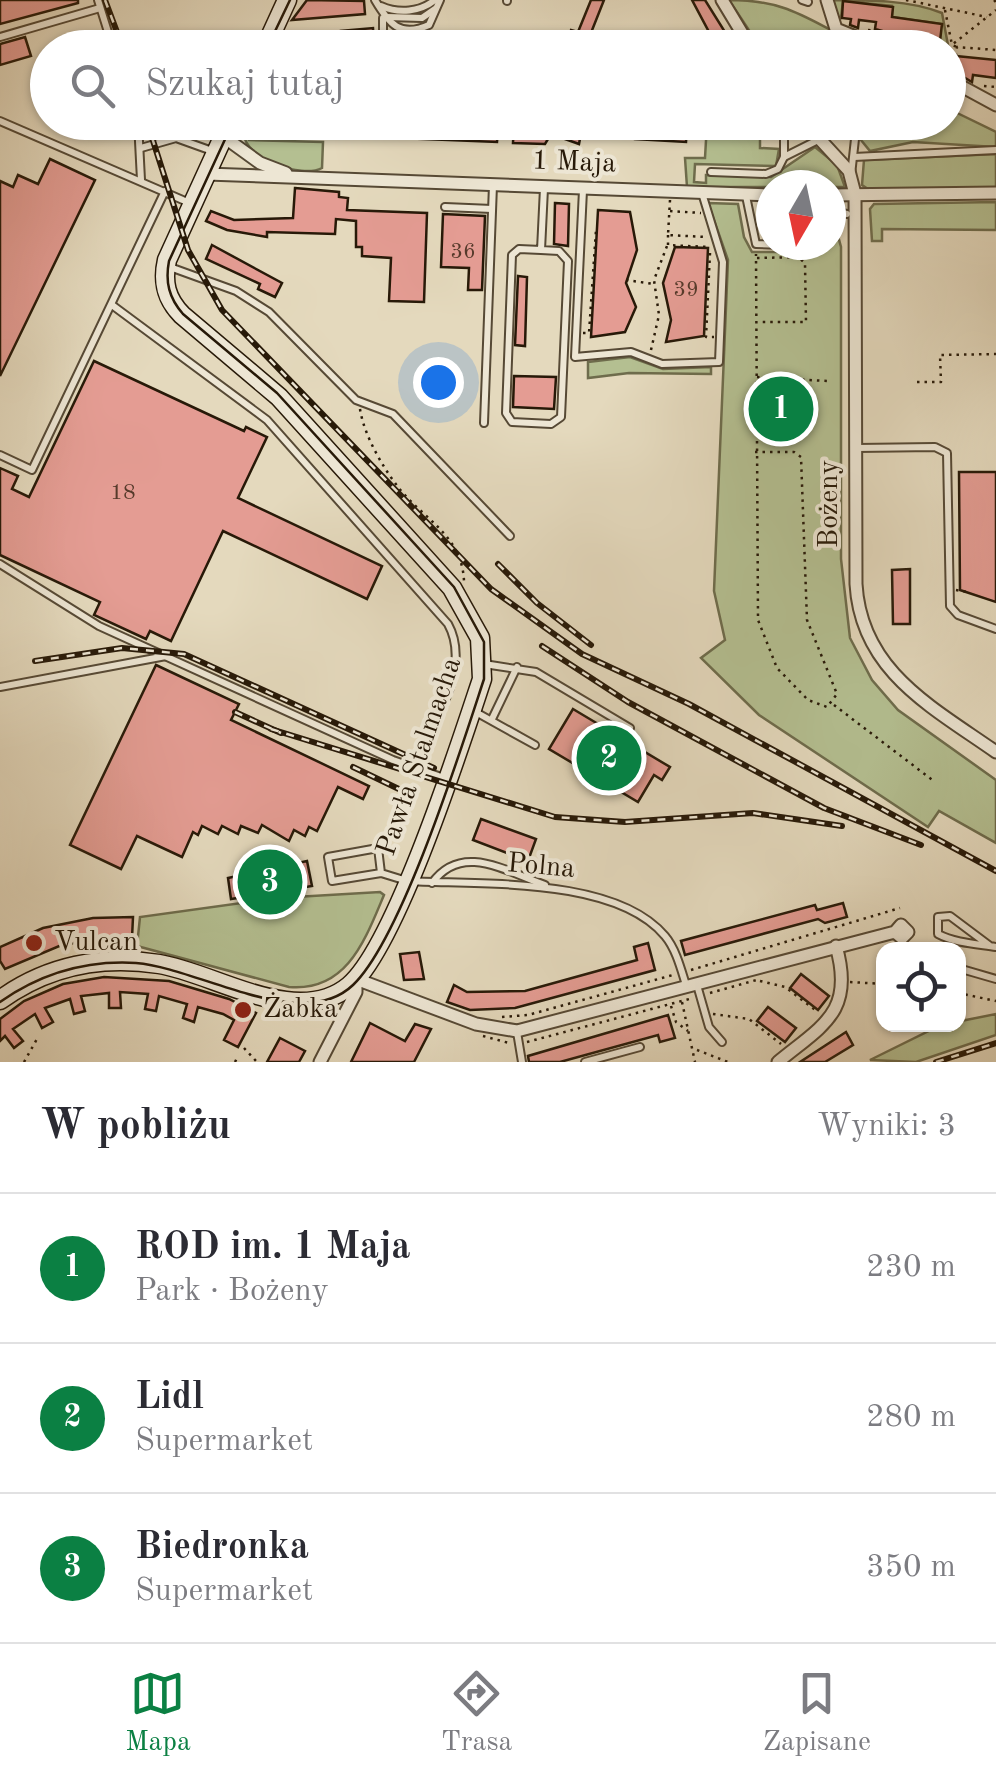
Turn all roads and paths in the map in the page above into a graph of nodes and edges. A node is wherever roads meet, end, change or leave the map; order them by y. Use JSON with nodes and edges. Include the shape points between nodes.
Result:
{"nodes":[{"id":1,"x":438,"y":0,"type":"edge"},
{"id":2,"x":722,"y":0,"type":"edge"},
{"id":3,"x":906,"y":0,"type":"edge"},
{"id":4,"x":287,"y":1,"type":"edge"},
{"id":5,"x":376,"y":1,"type":"edge"},
{"id":6,"x":827,"y":1,"type":"edge"},
{"id":7,"x":99,"y":4,"type":"edge"},
{"id":8,"x":944,"y":8,"type":"junction"},
{"id":9,"x":996,"y":10,"type":"edge"},
{"id":10,"x":382,"y":12,"type":"junction"},
{"id":11,"x":986,"y":17,"type":"junction"},
{"id":12,"x":107,"y":30,"type":"edge"},
{"id":13,"x":273,"y":30,"type":"edge"},
{"id":14,"x":382,"y":30,"type":"edge"},
{"id":15,"x":740,"y":30,"type":"edge"},
{"id":16,"x":837,"y":30,"type":"edge"},
{"id":17,"x":947,"y":30,"type":"edge"},
{"id":18,"x":966,"y":33,"type":"edge"},
{"id":19,"x":0,"y":38,"type":"edge"},
{"id":20,"x":966,"y":48,"type":"edge"},
{"id":21,"x":996,"y":50,"type":"edge"},
{"id":22,"x":966,"y":89,"type":"edge"},
{"id":23,"x":996,"y":104,"type":"edge"},
{"id":24,"x":0,"y":121,"type":"edge"},
{"id":25,"x":30,"y":134,"type":"edge"},
{"id":26,"x":45,"y":140,"type":"edge"},
{"id":27,"x":141,"y":140,"type":"edge"},
{"id":28,"x":169,"y":140,"type":"edge"},
{"id":29,"x":223,"y":140,"type":"edge"},
{"id":30,"x":227,"y":140,"type":"edge"},
{"id":31,"x":784,"y":140,"type":"edge"},
{"id":32,"x":816,"y":140,"type":"edge"},
{"id":33,"x":822,"y":140,"type":"edge"},
{"id":34,"x":856,"y":140,"type":"edge"},
{"id":35,"x":142,"y":148,"type":"junction"},
{"id":36,"x":996,"y":150,"type":"edge"},
{"id":37,"x":784,"y":157,"type":"junction"},
{"id":38,"x":854,"y":157,"type":"junction"},
{"id":39,"x":711,"y":172,"type":"dead end"},
{"id":40,"x":207,"y":174,"type":"junction"},
{"id":41,"x":851,"y":176,"type":"junction"},
{"id":42,"x":315,"y":178,"type":"junction"},
{"id":43,"x":140,"y":180,"type":"junction"},
{"id":44,"x":493,"y":185,"type":"junction"},
{"id":45,"x":544,"y":187,"type":"junction"},
{"id":46,"x":583,"y":188,"type":"junction"},
{"id":47,"x":165,"y":191,"type":"junction"},
{"id":48,"x":702,"y":193,"type":"junction"},
{"id":49,"x":996,"y":193,"type":"edge"},
{"id":50,"x":746,"y":194,"type":"junction"},
{"id":51,"x":756,"y":194,"type":"edge"},
{"id":52,"x":846,"y":194,"type":"edge"},
{"id":53,"x":855,"y":194,"type":"junction"},
{"id":54,"x":670,"y":199,"type":"dead end"},
{"id":55,"x":193,"y":204,"type":"junction"},
{"id":56,"x":445,"y":207,"type":"dead end"},
{"id":57,"x":492,"y":208,"type":"junction"},
{"id":58,"x":670,"y":211,"type":"junction"},
{"id":59,"x":596,"y":230,"type":"dead end"},
{"id":60,"x":668,"y":235,"type":"junction"},
{"id":61,"x":668,"y":245,"type":"junction"},
{"id":62,"x":541,"y":250,"type":"junction"},
{"id":63,"x":756,"y":252,"type":"edge"},
{"id":64,"x":756,"y":260,"type":"edge"},
{"id":65,"x":803,"y":260,"type":"edge"},
{"id":66,"x":165,"y":268,"type":"junction"},
{"id":67,"x":626,"y":280,"type":"dead end"},
{"id":68,"x":655,"y":284,"type":"junction"},
{"id":69,"x":656,"y":296,"type":"junction"},
{"id":70,"x":666,"y":298,"type":"dead end"},
{"id":71,"x":112,"y":305,"type":"junction"},
{"id":72,"x":756,"y":322,"type":"junction"},
{"id":73,"x":576,"y":332,"type":"junction"},
{"id":74,"x":720,"y":338,"type":"junction"},
{"id":75,"x":996,"y":354,"type":"edge"},
{"id":76,"x":649,"y":358,"type":"junction"},
{"id":77,"x":756,"y":377,"type":"junction"},
{"id":78,"x":827,"y":381,"type":"dead end"},
{"id":79,"x":917,"y":382,"type":"dead end"},
{"id":80,"x":356,"y":400,"type":"junction"},
{"id":81,"x":484,"y":423,"type":"dead end"},
{"id":82,"x":855,"y":448,"type":"junction"},
{"id":83,"x":755,"y":452,"type":"junction"},
{"id":84,"x":0,"y":455,"type":"edge"},
{"id":85,"x":510,"y":536,"type":"dead end"},
{"id":86,"x":0,"y":564,"type":"edge"},
{"id":87,"x":453,"y":577,"type":"dead end"},
{"id":88,"x":464,"y":577,"type":"dead end"},
{"id":89,"x":464,"y":588,"type":"dead end"},
{"id":90,"x":950,"y":588,"type":"junction"},
{"id":91,"x":968,"y":592,"type":"dead end"},
{"id":92,"x":996,"y":628,"type":"edge"},
{"id":93,"x":168,"y":656,"type":"junction"},
{"id":94,"x":484,"y":664,"type":"junction"},
{"id":95,"x":517,"y":667,"type":"junction"},
{"id":96,"x":0,"y":688,"type":"edge"},
{"id":97,"x":833,"y":704,"type":"junction"},
{"id":98,"x":471,"y":710,"type":"junction"},
{"id":99,"x":492,"y":719,"type":"junction"},
{"id":100,"x":630,"y":728,"type":"dead end"},
{"id":101,"x":535,"y":745,"type":"dead end"},
{"id":102,"x":996,"y":752,"type":"edge"},
{"id":103,"x":413,"y":767,"type":"junction"},
{"id":104,"x":446,"y":779,"type":"junction"},
{"id":105,"x":935,"y":782,"type":"dead end"},
{"id":106,"x":382,"y":872,"type":"junction"},
{"id":107,"x":407,"y":881,"type":"junction"},
{"id":108,"x":432,"y":883,"type":"junction"},
{"id":109,"x":556,"y":889,"type":"junction"},
{"id":110,"x":900,"y":908,"type":"dead end"},
{"id":111,"x":903,"y":939,"type":"edge"},
{"id":112,"x":836,"y":946,"type":"junction"},
{"id":113,"x":993,"y":947,"type":"edge"},
{"id":114,"x":966,"y":970,"type":"edge"},
{"id":115,"x":770,"y":976,"type":"dead end"},
{"id":116,"x":356,"y":979,"type":"junction"},
{"id":117,"x":996,"y":979,"type":"edge"},
{"id":118,"x":757,"y":980,"type":"junction"},
{"id":119,"x":848,"y":982,"type":"dead end"},
{"id":120,"x":876,"y":984,"type":"edge"},
{"id":121,"x":694,"y":989,"type":"junction"},
{"id":122,"x":1,"y":996,"type":"edge"},
{"id":123,"x":966,"y":996,"type":"edge"},
{"id":124,"x":681,"y":1001,"type":"junction"},
{"id":125,"x":996,"y":1002,"type":"edge"},
{"id":126,"x":671,"y":1004,"type":"junction"},
{"id":127,"x":705,"y":1012,"type":"junction"},
{"id":128,"x":824,"y":1016,"type":"dead end"},
{"id":129,"x":496,"y":1018,"type":"dead end"},
{"id":130,"x":690,"y":1032,"type":"junction"},
{"id":131,"x":519,"y":1037,"type":"junction"},
{"id":132,"x":38,"y":1039,"type":"dead end"},
{"id":133,"x":722,"y":1042,"type":"dead end"},
{"id":134,"x":640,"y":1047,"type":"dead end"},
{"id":135,"x":244,"y":1048,"type":"dead end"},
{"id":136,"x":695,"y":1050,"type":"junction"},
{"id":137,"x":778,"y":1058,"type":"edge"},
{"id":138,"x":24,"y":1062,"type":"edge"},
{"id":139,"x":257,"y":1062,"type":"edge"},
{"id":140,"x":320,"y":1062,"type":"edge"},
{"id":141,"x":522,"y":1062,"type":"edge"},
{"id":142,"x":585,"y":1062,"type":"edge"},
{"id":143,"x":694,"y":1062,"type":"edge"},
{"id":144,"x":726,"y":1062,"type":"edge"}],
"edges":[{"from":1,"to":5,"type":"lane","via":[[397,11]]},
{"from":1,"to":10,"type":"lane","via":[[422,18],[398,21]]},
{"from":2,"to":15,"type":"street"},
{"from":3,"to":8,"type":"path"},
{"from":4,"to":13,"type":"street"},
{"from":5,"to":10,"type":"lane"},
{"from":6,"to":16,"type":"street"},
{"from":7,"to":12,"type":"lane"},
{"from":7,"to":19,"type":"lane"},
{"from":8,"to":11,"type":"path"},
{"from":8,"to":17,"type":"path"},
{"from":9,"to":11,"type":"path"},
{"from":10,"to":14,"type":"lane"},
{"from":11,"to":18,"type":"path"},
{"from":20,"to":21,"type":"path"},
{"from":22,"to":23,"type":"street"},
{"from":24,"to":25,"type":"lane"},
{"from":26,"to":43,"type":"lane"},
{"from":27,"to":35,"type":"lane"},
{"from":28,"to":35,"type":"lane"},
{"from":29,"to":40,"type":"street"},
{"from":30,"to":42,"type":"street","name":"1 Maja","via":[[267,167]]},
{"from":31,"to":37,"type":"lane"},
{"from":32,"to":37,"type":"lane"},
{"from":33,"to":41,"type":"street"},
{"from":34,"to":38,"type":"lane"},
{"from":35,"to":43,"type":"lane"},
{"from":36,"to":38,"type":"lane"},
{"from":37,"to":39,"type":"lane","via":[[772,173]]},
{"from":38,"to":41,"type":"lane"},
{"from":40,"to":42,"type":"street","name":"1 Maja"},
{"from":40,"to":55,"type":"street"},
{"from":41,"to":53,"type":"street","name":"Bożeny"},
{"from":42,"to":44,"type":"street","name":"1 Maja"},
{"from":43,"to":47,"type":"lane"},
{"from":44,"to":45,"type":"street","name":"1 Maja"},
{"from":44,"to":57,"type":"lane"},
{"from":45,"to":46,"type":"street","name":"1 Maja"},
{"from":45,"to":62,"type":"lane"},
{"from":46,"to":48,"type":"street","name":"1 Maja"},
{"from":46,"to":73,"type":"lane"},
{"from":47,"to":55,"type":"lane"},
{"from":47,"to":71,"type":"lane"},
{"from":48,"to":50,"type":"street","name":"1 Maja"},
{"from":48,"to":74,"type":"lane","via":[[723,262]]},
{"from":49,"to":53,"type":"street"},
{"from":50,"to":51,"type":"street","name":"1 Maja"},
{"from":50,"to":63,"type":"lane"},
{"from":52,"to":53,"type":"street"},
{"from":53,"to":82,"type":"street","name":"Bożeny"},
{"from":54,"to":58,"type":"path"},
{"from":55,"to":66,"type":"street"},
{"from":56,"to":57,"type":"lane"},
{"from":57,"to":81,"type":"lane"},
{"from":58,"to":60,"type":"path"},
{"from":58,"to":60,"type":"path","via":[[700,212],[709,237]]},
{"from":59,"to":73,"type":"path","via":[[589,333]]},
{"from":60,"to":61,"type":"path"},
{"from":61,"to":68,"type":"path"},
{"from":61,"to":74,"type":"path","via":[[711,247],[706,337]]},
{"from":62,"to":62,"type":"lane","via":[[512,254],[506,413],[512,422],[552,424],[561,417],[568,262],[559,251]]},
{"from":64,"to":72,"type":"path"},
{"from":65,"to":72,"type":"path","via":[[806,322]]},
{"from":66,"to":80,"type":"lane","via":[[252,300]]},
{"from":66,"to":94,"type":"street","name":"Pawła Stalmacha","via":[[167,294],[177,311],[281,400],[450,586],[478,632]]},
{"from":67,"to":68,"type":"path"},
{"from":68,"to":69,"type":"path"},
{"from":69,"to":70,"type":"path"},
{"from":69,"to":76,"type":"path","via":[[659,316]]},
{"from":71,"to":84,"type":"lane","via":[[32,470]]},
{"from":71,"to":103,"type":"lane","via":[[267,420],[442,615],[457,644],[456,665]]},
{"from":72,"to":77,"type":"path"},
{"from":73,"to":76,"type":"lane","via":[[575,357],[632,352]]},
{"from":74,"to":76,"type":"lane","via":[[719,362],[662,364]]},
{"from":75,"to":79,"type":"path","via":[[940,355],[940,382]]},
{"from":77,"to":78,"type":"path"},
{"from":77,"to":83,"type":"path"},
{"from":80,"to":85,"type":"lane","via":[[393,414]]},
{"from":80,"to":88,"type":"path","via":[[365,432],[393,478],[448,535]]},
{"from":82,"to":90,"type":"lane","via":[[935,446],[946,453]]},
{"from":82,"to":102,"type":"street","name":"Bożeny","via":[[856,584],[871,645],[908,689]]},
{"from":83,"to":97,"type":"path","via":[[761,636],[778,668],[808,700]]},
{"from":83,"to":97,"type":"path","via":[[801,457],[807,620],[836,689]]},
{"from":86,"to":93,"type":"lane","via":[[98,626]]},
{"from":87,"to":89,"type":"path"},
{"from":90,"to":91,"type":"path"},
{"from":90,"to":92,"type":"lane","via":[[954,612]]},
{"from":93,"to":96,"type":"lane"},
{"from":93,"to":103,"type":"lane"},
{"from":94,"to":95,"type":"lane"},
{"from":94,"to":98,"type":"street","name":"Pawła Stalmacha"},
{"from":95,"to":99,"type":"lane"},
{"from":95,"to":100,"type":"lane"},
{"from":97,"to":105,"type":"path"},
{"from":98,"to":99,"type":"lane"},
{"from":98,"to":104,"type":"street","name":"Pawła Stalmacha"},
{"from":99,"to":101,"type":"lane"},
{"from":103,"to":104,"type":"lane"},
{"from":104,"to":107,"type":"street","name":"Pawła Stalmacha"},
{"from":106,"to":106,"type":"lane","name":"Polna","via":[[378,848],[328,857],[332,881]]},
{"from":106,"to":107,"type":"lane","name":"Polna"},
{"from":107,"to":108,"type":"lane","name":"Polna"},
{"from":107,"to":116,"type":"street","name":"Pawła Stalmacha"},
{"from":108,"to":109,"type":"lane","name":"Polna"},
{"from":108,"to":109,"type":"lane","via":[[454,861],[472,860]]},
{"from":109,"to":121,"type":"lane","name":"Polna","via":[[598,898],[653,925]]},
{"from":110,"to":129,"type":"path","via":[[528,1015]]},
{"from":111,"to":112,"type":"street"},
{"from":112,"to":121,"type":"street"},
{"from":112,"to":137,"type":"street","via":[[843,982],[834,1013]]},
{"from":113,"to":113,"type":"lane","via":[[946,938],[935,922],[950,916]]},
{"from":114,"to":117,"type":"lane"},
{"from":115,"to":118,"type":"path"},
{"from":116,"to":122,"type":"street","via":[[329,997],[299,1002],[170,966],[111,961],[59,970]]},
{"from":116,"to":131,"type":"street"},
{"from":116,"to":140,"type":"street","name":"Pawła Stalmacha","via":[[358,989]]},
{"from":118,"to":121,"type":"path"},
{"from":118,"to":128,"type":"path","via":[[785,987]]},
{"from":119,"to":120,"type":"path"},
{"from":121,"to":124,"type":"path"},
{"from":121,"to":127,"type":"lane","name":"Polna"},
{"from":121,"to":131,"type":"street"},
{"from":123,"to":125,"type":"path"},
{"from":124,"to":126,"type":"path"},
{"from":124,"to":130,"type":"path"},
{"from":126,"to":130,"type":"path","via":[[676,1022]]},
{"from":126,"to":131,"type":"path"},
{"from":127,"to":133,"type":"lane","name":"Polna"},
{"from":127,"to":137,"type":"path","via":[[749,1019],[786,1048]]},
{"from":130,"to":136,"type":"path"},
{"from":131,"to":141,"type":"lane"},
{"from":132,"to":138,"type":"path"},
{"from":134,"to":142,"type":"lane"},
{"from":135,"to":139,"type":"path"},
{"from":136,"to":143,"type":"path"},
{"from":136,"to":144,"type":"path"}]}
